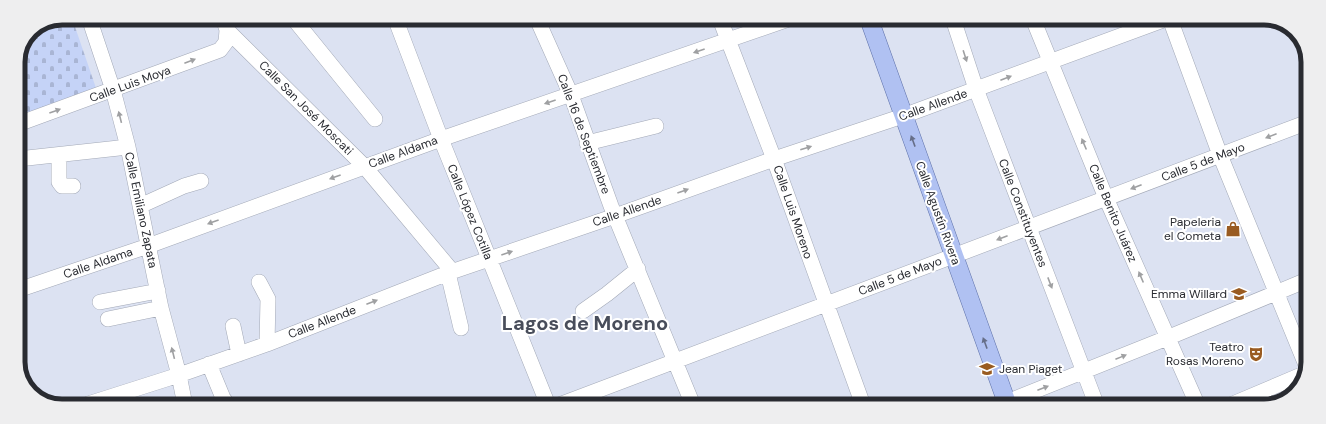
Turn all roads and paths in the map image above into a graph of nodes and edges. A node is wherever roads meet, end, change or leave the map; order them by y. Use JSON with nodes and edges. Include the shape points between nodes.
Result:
{"nodes":[{"id":1,"x":90,"y":25,"type":"edge"},
{"id":2,"x":225,"y":25,"type":"edge"},
{"id":3,"x":226,"y":25,"type":"edge"},
{"id":4,"x":299,"y":25,"type":"edge"},
{"id":5,"x":398,"y":25,"type":"edge"},
{"id":6,"x":540,"y":25,"type":"edge"},
{"id":7,"x":723,"y":25,"type":"edge"},
{"id":8,"x":772,"y":25,"type":"edge"},
{"id":9,"x":871,"y":25,"type":"edge"},
{"id":10,"x":955,"y":25,"type":"edge"},
{"id":11,"x":1035,"y":25,"type":"edge"},
{"id":12,"x":1149,"y":25,"type":"edge"},
{"id":13,"x":1172,"y":25,"type":"edge"},
{"id":14,"x":729,"y":40,"type":"junction"},
{"id":15,"x":1050,"y":61,"type":"junction"},
{"id":16,"x":976,"y":89,"type":"junction"},
{"id":17,"x":113,"y":90,"type":"junction"},
{"id":18,"x":570,"y":95,"type":"junction"},
{"id":19,"x":903,"y":116,"type":"junction"},
{"id":20,"x":375,"y":119,"type":"dead end"},
{"id":21,"x":25,"y":121,"type":"edge"},
{"id":22,"x":1301,"y":125,"type":"edge"},
{"id":23,"x":656,"y":126,"type":"dead end"},
{"id":24,"x":441,"y":139,"type":"junction"},
{"id":25,"x":587,"y":143,"type":"junction"},
{"id":26,"x":128,"y":147,"type":"junction"},
{"id":27,"x":59,"y":155,"type":"junction"},
{"id":28,"x":1220,"y":155,"type":"junction"},
{"id":29,"x":25,"y":158,"type":"edge"},
{"id":30,"x":774,"y":159,"type":"junction"},
{"id":31,"x":364,"y":166,"type":"junction"},
{"id":32,"x":201,"y":181,"type":"dead end"},
{"id":33,"x":73,"y":186,"type":"dead end"},
{"id":34,"x":1106,"y":198,"type":"junction"},
{"id":35,"x":140,"y":206,"type":"junction"},
{"id":36,"x":615,"y":216,"type":"junction"},
{"id":37,"x":1028,"y":228,"type":"junction"},
{"id":38,"x":148,"y":246,"type":"junction"},
{"id":39,"x":954,"y":256,"type":"junction"},
{"id":40,"x":489,"y":259,"type":"junction"},
{"id":41,"x":638,"y":269,"type":"junction"},
{"id":42,"x":450,"y":272,"type":"junction"},
{"id":43,"x":259,"y":282,"type":"dead end"},
{"id":44,"x":1301,"y":283,"type":"edge"},
{"id":45,"x":25,"y":288,"type":"edge"},
{"id":46,"x":158,"y":291,"type":"junction"},
{"id":47,"x":1276,"y":293,"type":"junction"},
{"id":48,"x":100,"y":302,"type":"dead end"},
{"id":49,"x":826,"y":304,"type":"junction"},
{"id":50,"x":161,"y":308,"type":"junction"},
{"id":51,"x":583,"y":311,"type":"dead end"},
{"id":52,"x":108,"y":319,"type":"dead end"},
{"id":53,"x":233,"y":326,"type":"dead end"},
{"id":54,"x":461,"y":328,"type":"dead end"},
{"id":55,"x":1167,"y":338,"type":"junction"},
{"id":56,"x":267,"y":344,"type":"junction"},
{"id":57,"x":1301,"y":353,"type":"edge"},
{"id":58,"x":239,"y":354,"type":"junction"},
{"id":59,"x":675,"y":361,"type":"junction"},
{"id":60,"x":209,"y":364,"type":"junction"},
{"id":61,"x":1084,"y":372,"type":"junction"},
{"id":62,"x":179,"y":376,"type":"junction"},
{"id":63,"x":1298,"y":376,"type":"edge"},
{"id":64,"x":104,"y":399,"type":"edge"},
{"id":65,"x":184,"y":399,"type":"edge"},
{"id":66,"x":224,"y":399,"type":"edge"},
{"id":67,"x":546,"y":399,"type":"edge"},
{"id":68,"x":575,"y":399,"type":"edge"},
{"id":69,"x":691,"y":399,"type":"edge"},
{"id":70,"x":860,"y":399,"type":"edge"},
{"id":71,"x":1002,"y":399,"type":"edge"},
{"id":72,"x":1016,"y":399,"type":"edge"},
{"id":73,"x":1094,"y":399,"type":"edge"},
{"id":74,"x":1195,"y":399,"type":"edge"},
{"id":75,"x":1245,"y":399,"type":"edge"}],
"edges":[{"from":1,"to":17,"type":"street","name":"Calle Emiliano Zapata"},
{"from":17,"to":2,"type":"street","name":"Calle Luis Moya","one_way":true,"via":[[220,50],[226,42]]},
{"from":3,"to":31,"type":"street","name":"Calle San José Moscati"},
{"from":4,"to":20,"type":"street"},
{"from":5,"to":24,"type":"street","name":"Calle López Cotilla"},
{"from":6,"to":18,"type":"street","name":"Calle 16 de Septiembre"},
{"from":7,"to":14,"type":"street","name":"Calle Luis Moreno"},
{"from":8,"to":14,"type":"street","name":"Calle Aldama"},
{"from":9,"to":19,"type":"main road","name":"Calle Agustín Rivera"},
{"from":10,"to":16,"type":"street","name":"Calle Constituyentes","one_way":true},
{"from":11,"to":15,"type":"street","name":"Calle Benito Juárez"},
{"from":12,"to":15,"type":"street","name":"Calle Allende"},
{"from":13,"to":28,"type":"street"},
{"from":14,"to":18,"type":"street","name":"Calle Aldama","one_way":true},
{"from":14,"to":30,"type":"street","name":"Calle Luis Moreno"},
{"from":16,"to":15,"type":"street","name":"Calle Allende","one_way":true},
{"from":34,"to":15,"type":"street","name":"Calle Benito Juárez","one_way":true},
{"from":16,"to":19,"type":"street","name":"Calle Allende"},
{"from":16,"to":37,"type":"street","name":"Calle Constituyentes"},
{"from":21,"to":17,"type":"street","name":"Calle Luis Moya","one_way":true},
{"from":26,"to":17,"type":"street","name":"Calle Emiliano Zapata","one_way":true},
{"from":18,"to":24,"type":"street","name":"Calle Aldama","one_way":true},
{"from":18,"to":25,"type":"street","name":"Calle 16 de Septiembre"},
{"from":30,"to":19,"type":"street","name":"Calle Allende","one_way":true},
{"from":39,"to":19,"type":"main road","name":"Calle Agustín Rivera","one_way":true},
{"from":22,"to":28,"type":"street","name":"Calle 5 de Mayo","one_way":true},
{"from":23,"to":25,"type":"street"},
{"from":24,"to":31,"type":"street","name":"Calle Aldama"},
{"from":24,"to":40,"type":"street","name":"Calle López Cotilla"},
{"from":25,"to":36,"type":"street","name":"Calle 16 de Septiembre"},
{"from":26,"to":27,"type":"street"},
{"from":26,"to":35,"type":"street","name":"Calle Emiliano Zapata"},
{"from":27,"to":29,"type":"street"},
{"from":27,"to":33,"type":"street","via":[[59,182],[62,186]]},
{"from":28,"to":34,"type":"street","name":"Calle 5 de Mayo","one_way":true},
{"from":28,"to":47,"type":"street"},
{"from":36,"to":30,"type":"street","name":"Calle Allende","one_way":true},
{"from":30,"to":49,"type":"street","name":"Calle Luis Moreno"},
{"from":31,"to":38,"type":"street","name":"Calle Aldama","one_way":true},
{"from":31,"to":42,"type":"street","name":"Calle San José Moscati"},
{"from":32,"to":35,"type":"street"},
{"from":34,"to":37,"type":"street","name":"Calle 5 de Mayo"},
{"from":55,"to":34,"type":"street","name":"Calle Benito Juárez","one_way":true},
{"from":35,"to":38,"type":"street","name":"Calle Emiliano Zapata"},
{"from":40,"to":36,"type":"street","name":"Calle Allende","one_way":true},
{"from":36,"to":41,"type":"street","name":"Calle 16 de Septiembre"},
{"from":37,"to":39,"type":"street","name":"Calle 5 de Mayo","one_way":true},
{"from":37,"to":61,"type":"street","name":"Calle Constituyentes","one_way":true},
{"from":38,"to":45,"type":"street","name":"Calle Aldama"},
{"from":38,"to":46,"type":"street","name":"Calle Emiliano Zapata"},
{"from":39,"to":49,"type":"street","name":"Calle 5 de Mayo"},
{"from":71,"to":39,"type":"main road","name":"Calle Agustín Rivera","one_way":true},
{"from":40,"to":42,"type":"street","name":"Calle Allende"},
{"from":40,"to":67,"type":"street","name":"Calle López Cotilla"},
{"from":41,"to":51,"type":"street"},
{"from":41,"to":59,"type":"street","name":"Calle 16 de Septiembre"},
{"from":42,"to":54,"type":"street"},
{"from":56,"to":42,"type":"street","name":"Calle Allende","one_way":true},
{"from":43,"to":56,"type":"street","via":[[268,299]]},
{"from":44,"to":47,"type":"street"},
{"from":46,"to":48,"type":"street"},
{"from":46,"to":50,"type":"street","name":"Calle Emiliano Zapata"},
{"from":47,"to":55,"type":"street"},
{"from":47,"to":57,"type":"street"},
{"from":49,"to":59,"type":"street","name":"Calle 5 de Mayo"},
{"from":49,"to":70,"type":"street","name":"Calle Luis Moreno"},
{"from":50,"to":52,"type":"street"},
{"from":62,"to":50,"type":"street","name":"Calle Emiliano Zapata","one_way":true},
{"from":53,"to":58,"type":"street"},
{"from":61,"to":55,"type":"street","one_way":true},
{"from":55,"to":74,"type":"street","name":"Calle Benito Juárez"},
{"from":56,"to":58,"type":"street","name":"Calle Allende"},
{"from":58,"to":60,"type":"street","name":"Calle Allende"},
{"from":59,"to":68,"type":"street","name":"Calle 5 de Mayo"},
{"from":59,"to":69,"type":"street","name":"Calle 16 de Septiembre"},
{"from":60,"to":62,"type":"street","name":"Calle Allende"},
{"from":60,"to":66,"type":"street"},
{"from":72,"to":61,"type":"street","one_way":true},
{"from":61,"to":73,"type":"street","name":"Calle Constituyentes"},
{"from":62,"to":64,"type":"street","name":"Calle Allende"},
{"from":62,"to":65,"type":"street","name":"Calle Emiliano Zapata"},
{"from":63,"to":75,"type":"street"}]}
